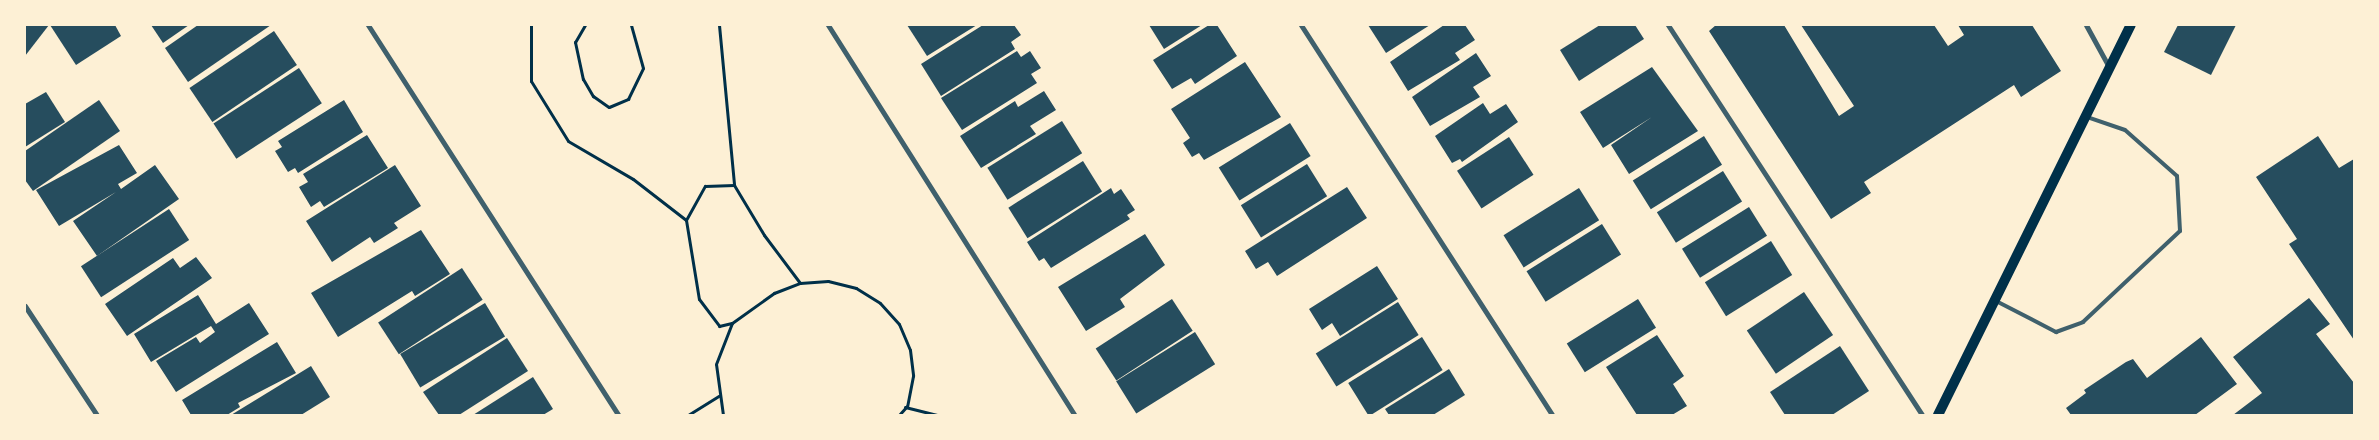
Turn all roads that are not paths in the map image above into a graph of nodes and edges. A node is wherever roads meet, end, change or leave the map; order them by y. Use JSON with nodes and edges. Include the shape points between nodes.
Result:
{"nodes":[{"id":1,"x":368,"y":25,"type":"edge"},
{"id":2,"x":828,"y":25,"type":"edge"},
{"id":3,"x":1301,"y":25,"type":"edge"},
{"id":4,"x":1668,"y":25,"type":"edge"},
{"id":5,"x":2086,"y":25,"type":"edge"},
{"id":6,"x":2131,"y":25,"type":"edge"},
{"id":7,"x":2110,"y":68,"type":"junction"},
{"id":8,"x":2088,"y":116,"type":"junction"},
{"id":9,"x":1994,"y":300,"type":"junction"},
{"id":10,"x":25,"y":306,"type":"edge"},
{"id":11,"x":97,"y":415,"type":"edge"},
{"id":12,"x":618,"y":415,"type":"edge"},
{"id":13,"x":1075,"y":415,"type":"edge"},
{"id":14,"x":1552,"y":415,"type":"edge"},
{"id":15,"x":1922,"y":415,"type":"edge"},
{"id":16,"x":1938,"y":415,"type":"edge"}],
"edges":[{"from":1,"to":12,"type":"street"},
{"from":2,"to":13,"type":"street"},
{"from":3,"to":14,"type":"street"},
{"from":4,"to":15,"type":"street"},
{"from":5,"to":7,"type":"street"},
{"from":6,"to":7,"type":"main road"},
{"from":7,"to":8,"type":"main road"},
{"from":8,"to":9,"type":"main road"},
{"from":8,"to":9,"type":"lane","via":[[2125,130],[2177,176],[2180,231],[2083,322],[2056,332]]},
{"from":9,"to":16,"type":"main road"},
{"from":10,"to":11,"type":"street"}]}
